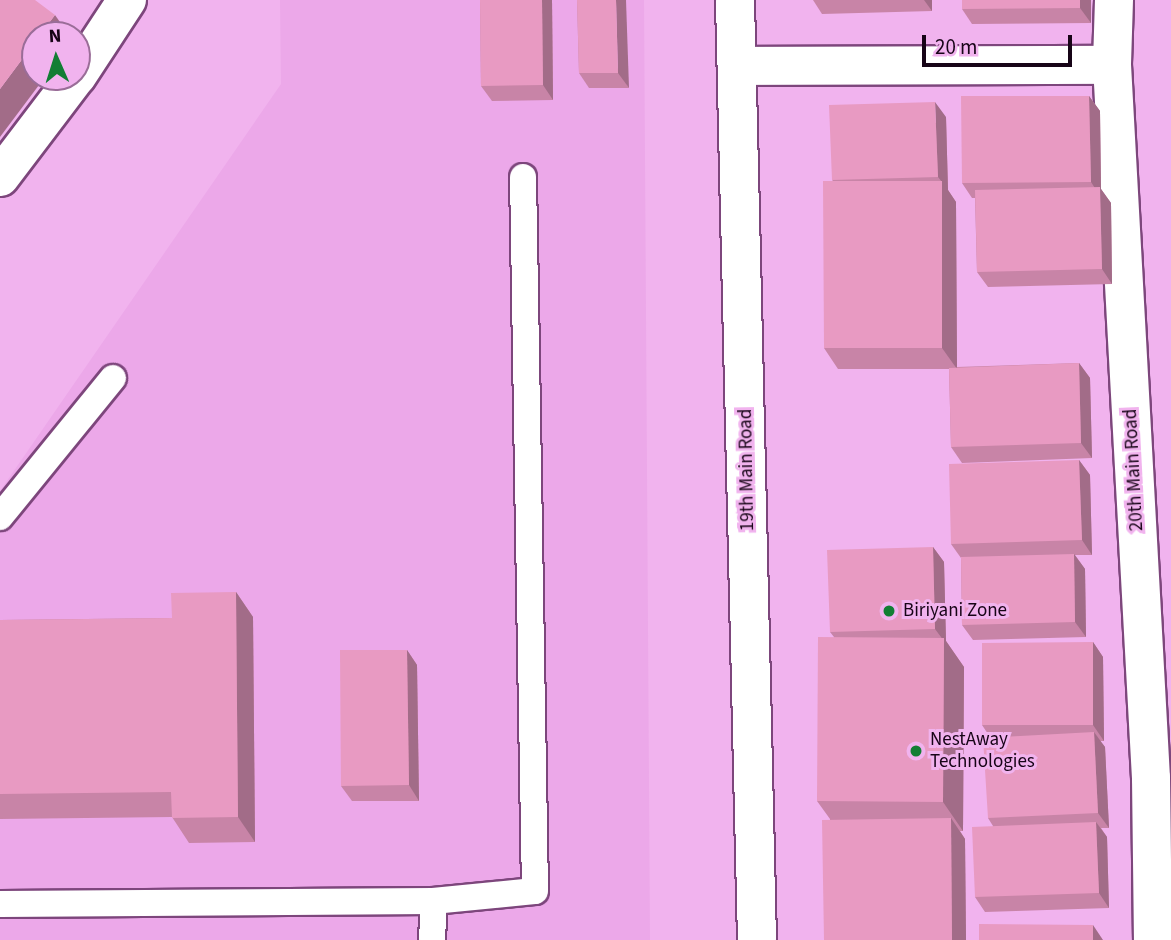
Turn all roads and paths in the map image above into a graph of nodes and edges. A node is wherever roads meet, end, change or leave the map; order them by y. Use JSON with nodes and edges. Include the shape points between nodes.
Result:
{"nodes":[{"id":1,"x":127,"y":0,"type":"edge"},
{"id":2,"x":735,"y":0,"type":"edge"},
{"id":3,"x":1114,"y":0,"type":"edge"},
{"id":4,"x":91,"y":55,"type":"edge"},
{"id":5,"x":1112,"y":65,"type":"junction"},
{"id":6,"x":738,"y":66,"type":"junction"},
{"id":7,"x":66,"y":91,"type":"edge"},
{"id":8,"x":0,"y":177,"type":"edge"},
{"id":9,"x":523,"y":177,"type":"dead end"},
{"id":10,"x":113,"y":378,"type":"dead end"},
{"id":11,"x":0,"y":517,"type":"edge"},
{"id":12,"x":1155,"y":555,"type":"edge"},
{"id":13,"x":1161,"y":778,"type":"edge"},
{"id":14,"x":433,"y":901,"type":"junction"},
{"id":15,"x":0,"y":904,"type":"edge"},
{"id":16,"x":432,"y":940,"type":"edge"},
{"id":17,"x":757,"y":940,"type":"edge"},
{"id":18,"x":1153,"y":940,"type":"edge"}],
"edges":[{"from":1,"to":4,"type":"street"},
{"from":2,"to":6,"type":"street","name":"19th Main Road"},
{"from":3,"to":5,"type":"street","name":"20th Main Road"},
{"from":5,"to":6,"type":"street"},
{"from":5,"to":12,"type":"street","name":"20th Main Road"},
{"from":6,"to":17,"type":"street","name":"19th Main Road"},
{"from":7,"to":8,"type":"street"},
{"from":9,"to":14,"type":"lane","via":[[535,891]]},
{"from":10,"to":11,"type":"lane"},
{"from":12,"to":13,"type":"street","name":"20th Main Road"},
{"from":13,"to":18,"type":"street","name":"20th Main Road"},
{"from":14,"to":15,"type":"lane"},
{"from":14,"to":16,"type":"lane"}]}
